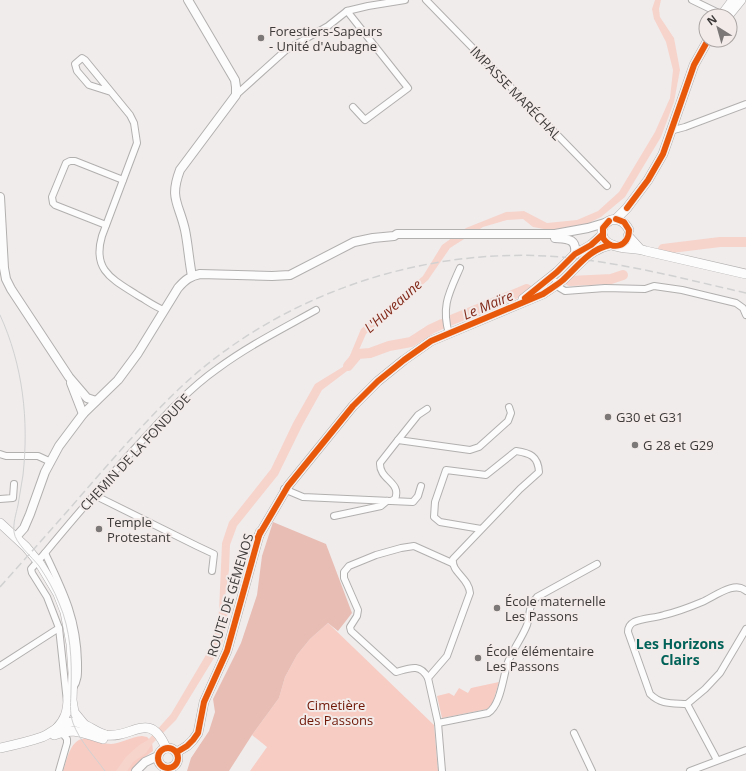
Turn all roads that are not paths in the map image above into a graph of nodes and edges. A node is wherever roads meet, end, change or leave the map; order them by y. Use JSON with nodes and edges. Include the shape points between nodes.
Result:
{"nodes":[{"id":1,"x":188,"y":0,"type":"edge"},
{"id":2,"x":404,"y":0,"type":"edge"},
{"id":3,"x":426,"y":0,"type":"edge"},
{"id":4,"x":692,"y":0,"type":"edge"},
{"id":5,"x":741,"y":0,"type":"edge"},
{"id":6,"x":708,"y":8,"type":"edge"},
{"id":7,"x":732,"y":8,"type":"edge"},
{"id":8,"x":347,"y":11,"type":"junction"},
{"id":9,"x":704,"y":48,"type":"edge"},
{"id":10,"x":710,"y":48,"type":"edge"},
{"id":11,"x":689,"y":79,"type":"junction"},
{"id":12,"x":111,"y":92,"type":"junction"},
{"id":13,"x":236,"y":94,"type":"junction"},
{"id":14,"x":746,"y":104,"type":"edge"},
{"id":15,"x":353,"y":107,"type":"dead end"},
{"id":16,"x":670,"y":131,"type":"junction"},
{"id":17,"x":123,"y":180,"type":"junction"},
{"id":18,"x":607,"y":186,"type":"dead end"},
{"id":19,"x":0,"y":197,"type":"edge"},
{"id":20,"x":627,"y":208,"type":"junction"},
{"id":21,"x":613,"y":220,"type":"junction"},
{"id":22,"x":106,"y":225,"type":"junction"},
{"id":23,"x":629,"y":233,"type":"junction"},
{"id":24,"x":602,"y":234,"type":"junction"},
{"id":25,"x":394,"y":236,"type":"junction"},
{"id":26,"x":483,"y":236,"type":"junction"},
{"id":27,"x":549,"y":237,"type":"junction"},
{"id":28,"x":613,"y":245,"type":"junction"},
{"id":29,"x":639,"y":248,"type":"junction"},
{"id":30,"x":575,"y":254,"type":"junction"},
{"id":31,"x":460,"y":268,"type":"dead end"},
{"id":32,"x":746,"y":274,"type":"edge"},
{"id":33,"x":192,"y":276,"type":"junction"},
{"id":34,"x":552,"y":276,"type":"junction"},
{"id":35,"x":558,"y":284,"type":"junction"},
{"id":36,"x":514,"y":306,"type":"junction"},
{"id":37,"x":164,"y":310,"type":"junction"},
{"id":38,"x":316,"y":310,"type":"dead end"},
{"id":39,"x":746,"y":315,"type":"edge"},
{"id":40,"x":449,"y":334,"type":"junction"},
{"id":41,"x":69,"y":377,"type":"junction"},
{"id":42,"x":96,"y":401,"type":"junction"},
{"id":43,"x":509,"y":407,"type":"dead end"},
{"id":44,"x":427,"y":409,"type":"dead end"},
{"id":45,"x":83,"y":414,"type":"junction"},
{"id":46,"x":398,"y":440,"type":"junction"},
{"id":47,"x":0,"y":454,"type":"edge"},
{"id":48,"x":51,"y":462,"type":"junction"},
{"id":49,"x":14,"y":484,"type":"dead end"},
{"id":50,"x":421,"y":486,"type":"dead end"},
{"id":51,"x":284,"y":489,"type":"junction"},
{"id":52,"x":94,"y":495,"type":"junction"},
{"id":53,"x":0,"y":499,"type":"edge"},
{"id":54,"x":389,"y":501,"type":"junction"},
{"id":55,"x":334,"y":516,"type":"dead end"},
{"id":56,"x":0,"y":523,"type":"edge"},
{"id":57,"x":481,"y":529,"type":"junction"},
{"id":58,"x":16,"y":537,"type":"junction"},
{"id":59,"x":25,"y":549,"type":"junction"},
{"id":60,"x":39,"y":561,"type":"junction"},
{"id":61,"x":452,"y":563,"type":"junction"},
{"id":62,"x":597,"y":564,"type":"dead end"},
{"id":63,"x":212,"y":571,"type":"dead end"},
{"id":64,"x":746,"y":591,"type":"edge"},
{"id":65,"x":59,"y":628,"type":"junction"},
{"id":66,"x":746,"y":629,"type":"edge"},
{"id":67,"x":0,"y":666,"type":"edge"},
{"id":68,"x":428,"y":678,"type":"junction"},
{"id":69,"x":73,"y":688,"type":"junction"},
{"id":70,"x":687,"y":704,"type":"junction"},
{"id":71,"x":69,"y":711,"type":"junction"},
{"id":72,"x":438,"y":722,"type":"junction"},
{"id":73,"x":70,"y":730,"type":"junction"},
{"id":74,"x":146,"y":730,"type":"junction"},
{"id":75,"x":574,"y":733,"type":"dead end"},
{"id":76,"x":161,"y":747,"type":"junction"},
{"id":77,"x":0,"y":748,"type":"edge"},
{"id":78,"x":746,"y":750,"type":"edge"},
{"id":79,"x":176,"y":752,"type":"junction"},
{"id":80,"x":0,"y":754,"type":"edge"},
{"id":81,"x":717,"y":760,"type":"junction"},
{"id":82,"x":164,"y":770,"type":"edge"},
{"id":83,"x":58,"y":771,"type":"edge"},
{"id":84,"x":136,"y":771,"type":"edge"},
{"id":85,"x":442,"y":771,"type":"edge"},
{"id":86,"x":592,"y":771,"type":"edge"},
{"id":87,"x":690,"y":771,"type":"edge"}],
"edges":[{"from":1,"to":13,"type":"street","via":[[235,80]]},
{"from":2,"to":8,"type":"street"},
{"from":3,"to":18,"type":"street","name":"IMPASSE MARÉCHAL"},
{"from":4,"to":6,"type":"street"},
{"from":5,"to":7,"type":"main road"},
{"from":8,"to":13,"type":"street","via":[[328,26],[286,50]]},
{"from":8,"to":15,"type":"street","via":[[408,88],[365,120]]},
{"from":9,"to":11,"type":"main road"},
{"from":10,"to":11,"type":"main road"},
{"from":11,"to":16,"type":"main road"},
{"from":12,"to":12,"type":"street","via":[[89,86],[77,71],[75,66],[78,61],[82,58],[87,62]]},
{"from":12,"to":17,"type":"street","via":[[130,115],[136,133],[137,143]]},
{"from":13,"to":33,"type":"street","via":[[180,170],[177,178],[175,201],[185,230]]},
{"from":14,"to":16,"type":"street"},
{"from":16,"to":20,"type":"main road","via":[[663,154]]},
{"from":17,"to":22,"type":"street"},
{"from":17,"to":22,"type":"street","via":[[70,161],[66,163],[52,197],[55,205]]},
{"from":19,"to":41,"type":"street","via":[[6,279]]},
{"from":20,"to":21,"type":"main road"},
{"from":20,"to":23,"type":"main road"},
{"from":21,"to":23,"type":"main road","via":[[624,222]]},
{"from":21,"to":24,"type":"main road","via":[[605,224]]},
{"from":21,"to":27,"type":"street"},
{"from":22,"to":37,"type":"street","via":[[99,246],[104,269],[113,280]]},
{"from":23,"to":28,"type":"main road","via":[[624,243]]},
{"from":23,"to":29,"type":"main road"},
{"from":24,"to":27,"type":"street","via":[[589,232]]},
{"from":24,"to":28,"type":"main road","via":[[605,241]]},
{"from":24,"to":30,"type":"main road","name":"ROUTE DE GÉMENOS","via":[[591,245]]},
{"from":25,"to":26,"type":"street","via":[[402,233],[447,233]]},
{"from":25,"to":26,"type":"street"},
{"from":25,"to":33,"type":"street","via":[[354,242],[290,275]]},
{"from":26,"to":27,"type":"street"},
{"from":27,"to":30,"type":"street","via":[[572,241]]},
{"from":28,"to":29,"type":"main road"},
{"from":28,"to":35,"type":"main road","name":"ROUTE DE GÉMENOS","via":[[602,247],[581,261]]},
{"from":29,"to":32,"type":"main road"},
{"from":30,"to":34,"type":"main road","name":"ROUTE DE GÉMENOS"},
{"from":31,"to":40,"type":"street","via":[[447,296],[445,318]]},
{"from":33,"to":37,"type":"street","via":[[178,288]]},
{"from":34,"to":35,"type":"street"},
{"from":34,"to":36,"type":"main road","name":"ROUTE DE GÉMENOS"},
{"from":35,"to":36,"type":"main road","name":"ROUTE DE GÉMENOS"},
{"from":35,"to":39,"type":"street","via":[[565,291],[645,289],[654,286],[682,290],[736,304],[743,308]]},
{"from":36,"to":40,"type":"main road","name":"ROUTE DE GÉMENOS"},
{"from":37,"to":42,"type":"street","via":[[118,380]]},
{"from":38,"to":52,"type":"street","name":"CHEMIN DE LA FONDUDE","via":[[215,370],[177,403]]},
{"from":40,"to":51,"type":"main road","name":"ROUTE DE GÉMENOS","via":[[431,341],[378,381],[301,463]]},
{"from":41,"to":42,"type":"street","via":[[87,398]]},
{"from":41,"to":45,"type":"street"},
{"from":42,"to":45,"type":"street"},
{"from":43,"to":46,"type":"street","via":[[511,414],[508,421],[475,449]]},
{"from":44,"to":46,"type":"street","via":[[418,415]]},
{"from":45,"to":48,"type":"street","via":[[68,432]]},
{"from":46,"to":54,"type":"street","via":[[380,463],[381,472],[395,486],[397,492],[395,499]]},
{"from":47,"to":48,"type":"street","via":[[43,457]]},
{"from":48,"to":58,"type":"street","via":[[24,528]]},
{"from":49,"to":53,"type":"street","via":[[13,498]]},
{"from":50,"to":54,"type":"street","via":[[413,502]]},
{"from":51,"to":54,"type":"street","via":[[303,497]]},
{"from":51,"to":79,"type":"main road","name":"ROUTE DE GÉMENOS","via":[[258,537],[227,651],[204,702],[198,733],[187,746]]},
{"from":52,"to":60,"type":"street","name":"CHEMIN DE LA FONDUDE"},
{"from":52,"to":63,"type":"street","via":[[214,554]]},
{"from":54,"to":55,"type":"street","via":[[381,506]]},
{"from":56,"to":58,"type":"main road"},
{"from":57,"to":57,"type":"street","via":[[440,522],[434,517],[435,502],[446,470],[486,475],[516,451],[528,452],[538,463],[539,472]]},
{"from":57,"to":61,"type":"street"},
{"from":58,"to":59,"type":"main road"},
{"from":59,"to":60,"type":"main road"},
{"from":59,"to":69,"type":"main road","via":[[46,574],[65,612],[72,644]]},
{"from":60,"to":65,"type":"street","via":[[31,569],[32,573],[47,597]]},
{"from":60,"to":69,"type":"street","via":[[66,596],[78,654],[77,683]]},
{"from":60,"to":71,"type":"main road","via":[[64,627],[69,673]]},
{"from":61,"to":68,"type":"street","via":[[470,587],[470,593],[447,656]]},
{"from":61,"to":68,"type":"street","via":[[414,546],[349,566],[344,572],[344,578],[358,610],[350,627],[351,631],[396,672],[421,669]]},
{"from":62,"to":72,"type":"street","via":[[537,597],[533,602],[527,624],[508,661],[497,702],[492,711]]},
{"from":64,"to":70,"type":"street","via":[[737,586],[673,612],[636,621],[628,628],[650,694],[664,703]]},
{"from":65,"to":67,"type":"street"},
{"from":65,"to":71,"type":"street"},
{"from":66,"to":70,"type":"street","via":[[720,673]]},
{"from":68,"to":72,"type":"street"},
{"from":69,"to":71,"type":"main road"},
{"from":70,"to":81,"type":"street"},
{"from":71,"to":73,"type":"main road"},
{"from":71,"to":73,"type":"main road"},
{"from":71,"to":73,"type":"main road","via":[[63,723]]},
{"from":72,"to":85,"type":"street"},
{"from":73,"to":74,"type":"main road","via":[[112,735]]},
{"from":73,"to":74,"type":"main road","via":[[112,740]]},
{"from":73,"to":77,"type":"main road"},
{"from":73,"to":80,"type":"main road"},
{"from":73,"to":83,"type":"street"},
{"from":74,"to":76,"type":"main road"},
{"from":75,"to":86,"type":"street"},
{"from":76,"to":79,"type":"main road"},
{"from":76,"to":82,"type":"main road","via":[[158,762]]},
{"from":76,"to":84,"type":"street"},
{"from":78,"to":81,"type":"street"},
{"from":79,"to":82,"type":"main road","via":[[178,759],[175,766]]},
{"from":81,"to":87,"type":"street"}]}
